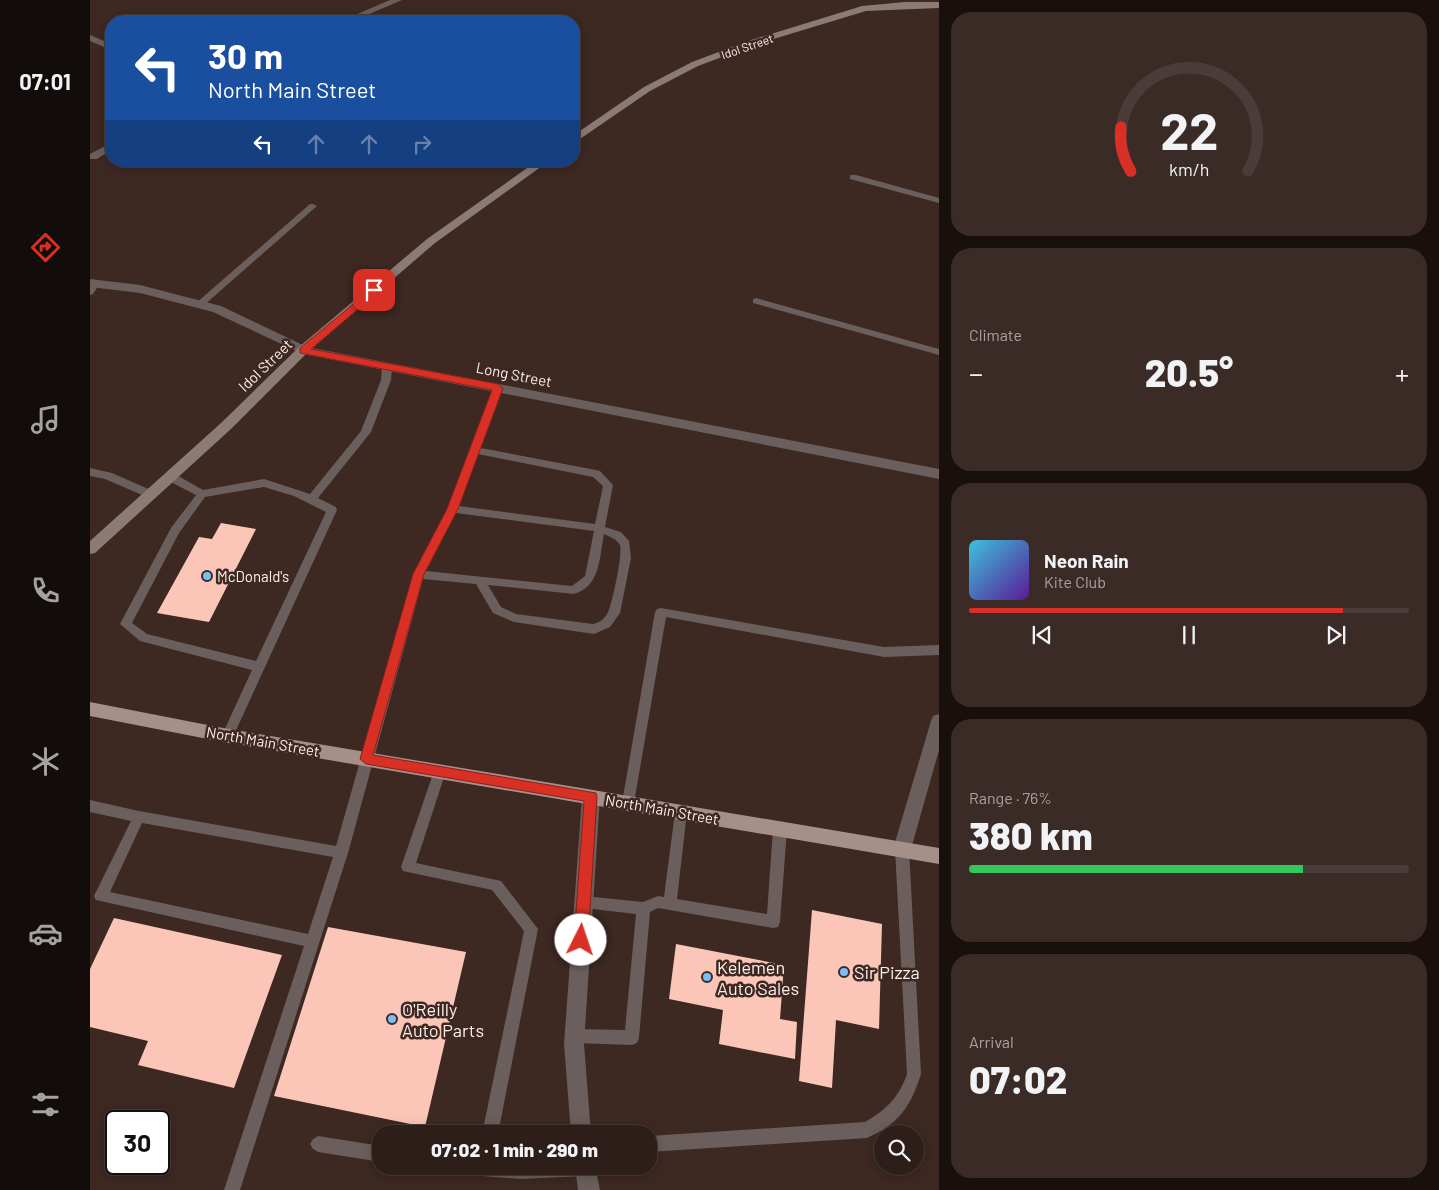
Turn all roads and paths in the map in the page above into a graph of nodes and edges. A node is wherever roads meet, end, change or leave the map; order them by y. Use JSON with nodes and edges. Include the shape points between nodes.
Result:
{"nodes":[{"id":1,"x":398,"y":0,"type":"edge"},
{"id":2,"x":912,"y":0,"type":"edge"},
{"id":3,"x":923,"y":5,"type":"junction"},
{"id":4,"x":939,"y":5,"type":"edge"},
{"id":5,"x":361,"y":15,"type":"edge"},
{"id":6,"x":90,"y":38,"type":"edge"},
{"id":7,"x":105,"y":44,"type":"edge"},
{"id":8,"x":580,"y":136,"type":"edge"},
{"id":9,"x":105,"y":150,"type":"edge"},
{"id":10,"x":93,"y":157,"type":"dead end"},
{"id":11,"x":536,"y":167,"type":"edge"},
{"id":12,"x":853,"y":177,"type":"dead end"},
{"id":13,"x":939,"y":201,"type":"edge"},
{"id":14,"x":313,"y":206,"type":"dead end"},
{"id":15,"x":92,"y":286,"type":"edge"},
{"id":16,"x":756,"y":302,"type":"dead end"},
{"id":17,"x":199,"y":305,"type":"junction"},
{"id":18,"x":303,"y":350,"type":"junction"},
{"id":19,"x":939,"y":352,"type":"edge"},
{"id":20,"x":387,"y":366,"type":"junction"},
{"id":21,"x":498,"y":388,"type":"junction"},
{"id":22,"x":474,"y":450,"type":"junction"},
{"id":23,"x":90,"y":472,"type":"edge"},
{"id":24,"x":939,"y":474,"type":"edge"},
{"id":25,"x":169,"y":476,"type":"junction"},
{"id":26,"x":149,"y":494,"type":"junction"},
{"id":27,"x":202,"y":494,"type":"junction"},
{"id":28,"x":312,"y":500,"type":"junction"},
{"id":29,"x":452,"y":509,"type":"junction"},
{"id":30,"x":598,"y":528,"type":"junction"},
{"id":31,"x":90,"y":549,"type":"edge"},
{"id":32,"x":419,"y":574,"type":"junction"},
{"id":33,"x":479,"y":580,"type":"junction"},
{"id":34,"x":939,"y":650,"type":"edge"},
{"id":35,"x":260,"y":667,"type":"junction"},
{"id":36,"x":90,"y":710,"type":"edge"},
{"id":37,"x":939,"y":721,"type":"edge"},
{"id":38,"x":228,"y":735,"type":"junction"},
{"id":39,"x":366,"y":759,"type":"junction"},
{"id":40,"x":440,"y":771,"type":"junction"},
{"id":41,"x":591,"y":797,"type":"junction"},
{"id":42,"x":628,"y":803,"type":"junction"},
{"id":43,"x":90,"y":806,"type":"edge"},
{"id":44,"x":681,"y":812,"type":"junction"},
{"id":45,"x":139,"y":817,"type":"junction"},
{"id":46,"x":780,"y":829,"type":"junction"},
{"id":47,"x":902,"y":849,"type":"junction"},
{"id":48,"x":341,"y":853,"type":"junction"},
{"id":49,"x":939,"y":856,"type":"edge"},
{"id":50,"x":584,"y":902,"type":"junction"},
{"id":51,"x":670,"y":904,"type":"junction"},
{"id":52,"x":643,"y":908,"type":"junction"},
{"id":53,"x":312,"y":941,"type":"junction"},
{"id":54,"x":574,"y":1036,"type":"junction"},
{"id":55,"x":492,"y":1125,"type":"edge"},
{"id":56,"x":580,"y":1125,"type":"edge"},
{"id":57,"x":657,"y":1143,"type":"edge"},
{"id":58,"x":318,"y":1144,"type":"dead end"},
{"id":59,"x":372,"y":1153,"type":"edge"},
{"id":60,"x":586,"y":1175,"type":"edge"},
{"id":61,"x":232,"y":1190,"type":"edge"},
{"id":62,"x":589,"y":1190,"type":"edge"}],
"edges":[{"from":1,"to":5,"type":"street"},
{"from":2,"to":3,"type":"lane"},
{"from":3,"to":4,"type":"street","name":"Idol Street"},
{"from":3,"to":8,"type":"street","name":"Idol Street","via":[[865,8],[703,61],[647,88]]},
{"from":6,"to":7,"type":"street"},
{"from":9,"to":10,"type":"street"},
{"from":11,"to":18,"type":"street","name":"Idol Street","via":[[432,241]]},
{"from":12,"to":13,"type":"lane"},
{"from":14,"to":17,"type":"lane"},
{"from":15,"to":17,"type":"street","name":"Long Street","via":[[140,289]]},
{"from":16,"to":19,"type":"lane"},
{"from":17,"to":18,"type":"street","name":"Long Street","via":[[217,309]]},
{"from":18,"to":20,"type":"street","name":"Long Street"},
{"from":18,"to":25,"type":"street","name":"Idol Street","via":[[226,426]]},
{"from":20,"to":21,"type":"street","name":"Long Street"},
{"from":20,"to":28,"type":"lane","via":[[386,380],[366,432]]},
{"from":21,"to":22,"type":"lane"},
{"from":21,"to":24,"type":"street","name":"Long Street"},
{"from":22,"to":29,"type":"lane"},
{"from":22,"to":30,"type":"lane","via":[[596,474],[608,485]]},
{"from":23,"to":26,"type":"lane","via":[[108,476]]},
{"from":25,"to":26,"type":"street","name":"Idol Street"},
{"from":25,"to":27,"type":"lane"},
{"from":26,"to":31,"type":"street","name":"Idol Street"},
{"from":27,"to":28,"type":"lane","via":[[264,484]]},
{"from":27,"to":35,"type":"lane","via":[[175,531],[126,624],[144,638]]},
{"from":28,"to":35,"type":"lane","via":[[332,510]]},
{"from":29,"to":30,"type":"lane"},
{"from":29,"to":32,"type":"lane"},
{"from":30,"to":33,"type":"lane","via":[[590,578],[574,590]]},
{"from":30,"to":33,"type":"lane","via":[[617,535],[625,544],[626,558],[614,613],[606,624],[594,629],[514,618],[497,610]]},
{"from":32,"to":33,"type":"lane"},
{"from":32,"to":39,"type":"lane"},
{"from":34,"to":42,"type":"lane","via":[[884,652],[661,612]]},
{"from":35,"to":38,"type":"lane"},
{"from":36,"to":38,"type":"main road","name":"North Main Street"},
{"from":37,"to":47,"type":"street"},
{"from":38,"to":39,"type":"main road","name":"North Main Street"},
{"from":39,"to":40,"type":"main road","name":"North Main Street"},
{"from":39,"to":48,"type":"lane"},
{"from":40,"to":41,"type":"main road","name":"North Main Street"},
{"from":40,"to":55,"type":"lane","via":[[408,867],[496,885],[530,929]]},
{"from":41,"to":42,"type":"main road","name":"North Main Street"},
{"from":41,"to":50,"type":"street"},
{"from":42,"to":44,"type":"main road","name":"North Main Street"},
{"from":43,"to":45,"type":"lane"},
{"from":44,"to":46,"type":"main road","name":"North Main Street"},
{"from":44,"to":51,"type":"lane"},
{"from":45,"to":48,"type":"lane"},
{"from":45,"to":53,"type":"lane","via":[[101,896]]},
{"from":46,"to":47,"type":"main road","name":"North Main Street"},
{"from":46,"to":51,"type":"lane","via":[[773,922]]},
{"from":47,"to":49,"type":"main road","name":"North Main Street"},
{"from":47,"to":57,"type":"lane","via":[[914,1074],[907,1098],[890,1117],[867,1130]]},
{"from":48,"to":53,"type":"lane"},
{"from":50,"to":52,"type":"lane"},
{"from":50,"to":54,"type":"street"},
{"from":51,"to":52,"type":"lane","via":[[658,902]]},
{"from":52,"to":54,"type":"lane","via":[[632,1038]]},
{"from":53,"to":61,"type":"lane"},
{"from":54,"to":56,"type":"street"},
{"from":58,"to":59,"type":"lane"},
{"from":60,"to":62,"type":"street"}]}
